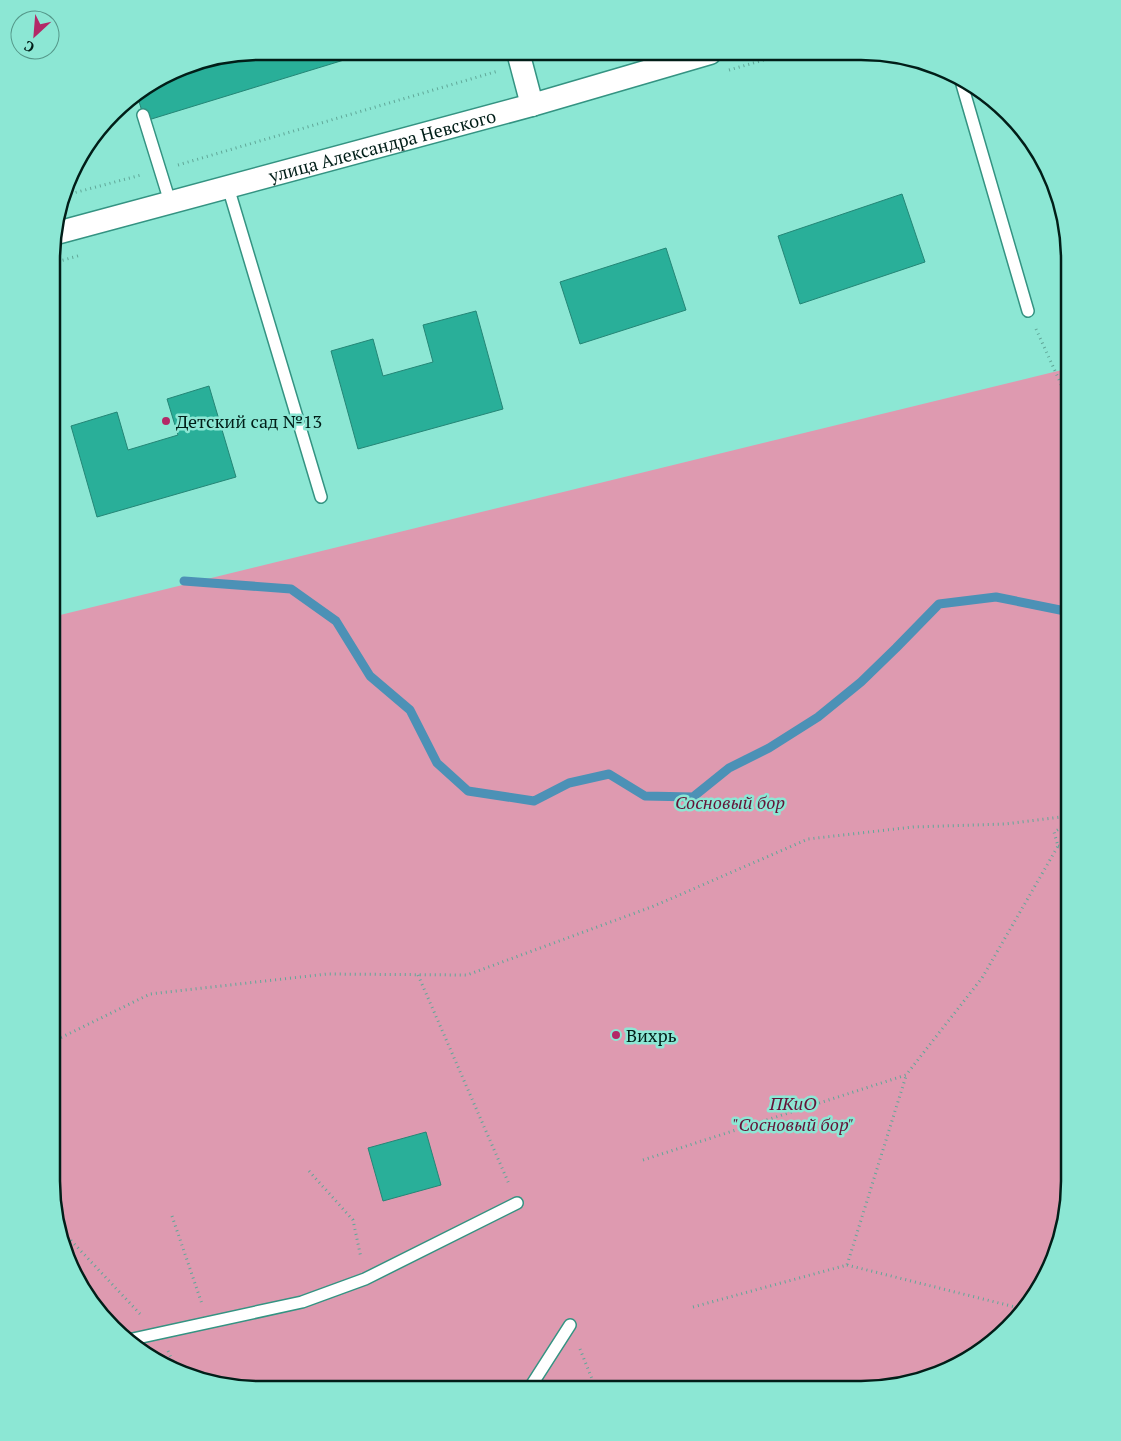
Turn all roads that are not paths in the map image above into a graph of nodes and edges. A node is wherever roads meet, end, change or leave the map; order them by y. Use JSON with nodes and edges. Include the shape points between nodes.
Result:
{"nodes":[{"id":1,"x":521,"y":60,"type":"edge"},
{"id":2,"x":683,"y":60,"type":"edge"},
{"id":3,"x":963,"y":88,"type":"edge"},
{"id":4,"x":532,"y":105,"type":"junction"},
{"id":5,"x":143,"y":115,"type":"dead end"},
{"id":6,"x":228,"y":187,"type":"junction"},
{"id":7,"x":170,"y":202,"type":"junction"},
{"id":8,"x":62,"y":231,"type":"edge"},
{"id":9,"x":1028,"y":311,"type":"road end"},
{"id":10,"x":321,"y":496,"type":"dead end"},
{"id":11,"x":517,"y":1203,"type":"road end"},
{"id":12,"x":570,"y":1325,"type":"road end"},
{"id":13,"x":136,"y":1338,"type":"edge"},
{"id":14,"x":533,"y":1381,"type":"edge"}],
"edges":[{"from":1,"to":4,"type":"street"},
{"from":2,"to":4,"type":"street","name":"улица Александра Невского"},
{"from":3,"to":9,"type":"lane"},
{"from":4,"to":6,"type":"street","name":"улица Александра Невского"},
{"from":5,"to":7,"type":"lane"},
{"from":6,"to":7,"type":"street","name":"улица Александра Невского"},
{"from":6,"to":10,"type":"lane"},
{"from":7,"to":8,"type":"street","name":"улица Александра Невского"},
{"from":11,"to":13,"type":"lane","via":[[366,1279],[302,1302]]},
{"from":12,"to":14,"type":"lane"}]}
